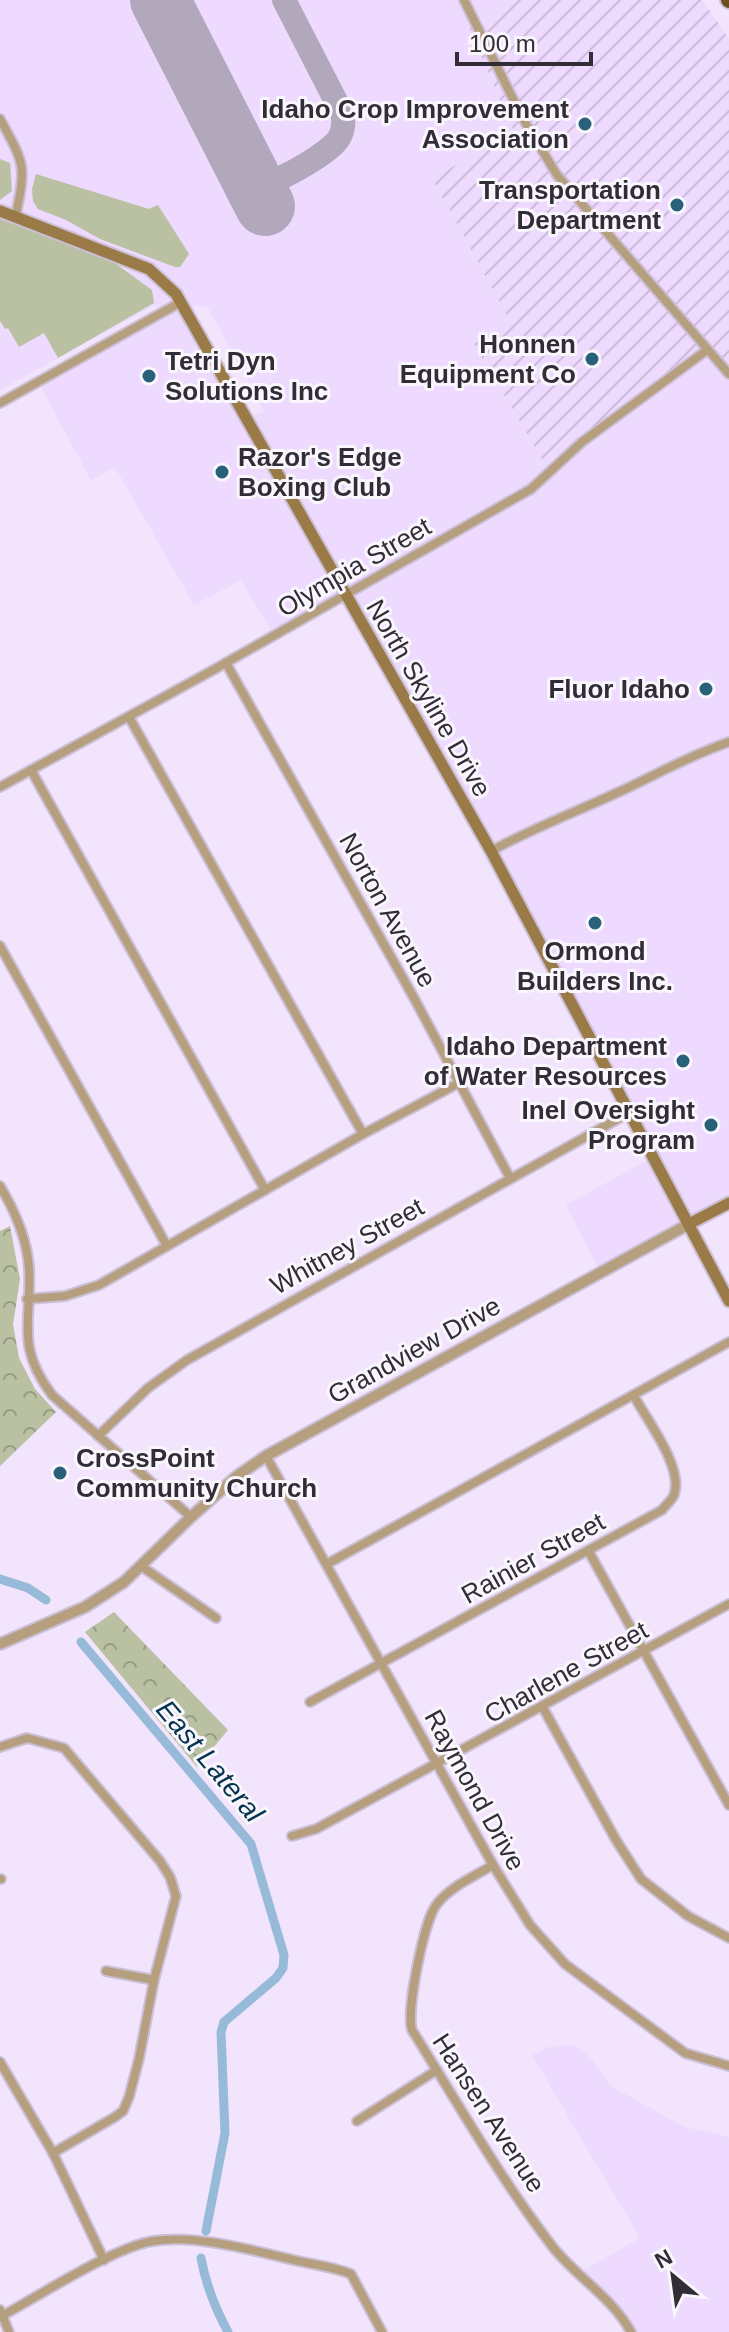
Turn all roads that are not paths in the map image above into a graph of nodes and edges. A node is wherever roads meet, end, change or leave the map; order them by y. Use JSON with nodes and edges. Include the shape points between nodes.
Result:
{"nodes":[{"id":1,"x":464,"y":0,"type":"edge"},
{"id":2,"x":0,"y":119,"type":"edge"},
{"id":3,"x":0,"y":211,"type":"edge"},
{"id":4,"x":16,"y":215,"type":"junction"},
{"id":5,"x":181,"y":302,"type":"junction"},
{"id":6,"x":707,"y":350,"type":"junction"},
{"id":7,"x":729,"y":374,"type":"edge"},
{"id":8,"x":0,"y":403,"type":"edge"},
{"id":9,"x":346,"y":595,"type":"junction"},
{"id":10,"x":226,"y":663,"type":"junction"},
{"id":11,"x":129,"y":717,"type":"junction"},
{"id":12,"x":729,"y":742,"type":"edge"},
{"id":13,"x":31,"y":770,"type":"junction"},
{"id":14,"x":0,"y":787,"type":"edge"},
{"id":15,"x":491,"y":851,"type":"junction"},
{"id":16,"x":0,"y":946,"type":"edge"},
{"id":17,"x":459,"y":1083,"type":"junction"},
{"id":18,"x":630,"y":1112,"type":"junction"},
{"id":19,"x":363,"y":1134,"type":"junction"},
{"id":20,"x":510,"y":1178,"type":"junction"},
{"id":21,"x":0,"y":1186,"type":"edge"},
{"id":22,"x":265,"y":1190,"type":"junction"},
{"id":23,"x":729,"y":1203,"type":"edge"},
{"id":24,"x":689,"y":1224,"type":"junction"},
{"id":25,"x":167,"y":1246,"type":"junction"},
{"id":26,"x":27,"y":1299,"type":"junction"},
{"id":27,"x":729,"y":1301,"type":"edge"},
{"id":28,"x":729,"y":1342,"type":"edge"},
{"id":29,"x":634,"y":1396,"type":"junction"},
{"id":30,"x":98,"y":1436,"type":"junction"},
{"id":31,"x":266,"y":1456,"type":"junction"},
{"id":32,"x":191,"y":1517,"type":"junction"},
{"id":33,"x":589,"y":1552,"type":"junction"},
{"id":34,"x":327,"y":1564,"type":"junction"},
{"id":35,"x":141,"y":1566,"type":"junction"},
{"id":36,"x":729,"y":1604,"type":"edge"},
{"id":37,"x":216,"y":1618,"type":"dead end"},
{"id":38,"x":0,"y":1644,"type":"edge"},
{"id":39,"x":644,"y":1652,"type":"junction"},
{"id":40,"x":380,"y":1664,"type":"junction"},
{"id":41,"x":310,"y":1702,"type":"dead end"},
{"id":42,"x":542,"y":1706,"type":"junction"},
{"id":43,"x":0,"y":1747,"type":"edge"},
{"id":44,"x":437,"y":1765,"type":"junction"},
{"id":45,"x":729,"y":1805,"type":"edge"},
{"id":46,"x":292,"y":1836,"type":"dead end"},
{"id":47,"x":493,"y":1865,"type":"junction"},
{"id":48,"x":729,"y":1938,"type":"edge"},
{"id":49,"x":106,"y":1971,"type":"dead end"},
{"id":50,"x":154,"y":1980,"type":"junction"},
{"id":51,"x":0,"y":2062,"type":"edge"},
{"id":52,"x":729,"y":2066,"type":"edge"},
{"id":53,"x":437,"y":2070,"type":"junction"},
{"id":54,"x":357,"y":2121,"type":"dead end"},
{"id":55,"x":53,"y":2153,"type":"junction"},
{"id":56,"x":104,"y":2260,"type":"junction"},
{"id":57,"x":1,"y":2314,"type":"edge"},
{"id":58,"x":9,"y":2332,"type":"edge"},
{"id":59,"x":382,"y":2332,"type":"edge"},
{"id":60,"x":631,"y":2332,"type":"edge"}],
"edges":[{"from":1,"to":6,"type":"street","via":[[557,175]]},
{"from":2,"to":4,"type":"street","via":[[21,157],[24,174]]},
{"from":3,"to":4,"type":"main road","name":"North Skyline Drive"},
{"from":4,"to":5,"type":"main road","name":"North Skyline Drive","via":[[149,269]]},
{"from":5,"to":8,"type":"street"},
{"from":5,"to":9,"type":"main road","name":"North Skyline Drive"},
{"from":6,"to":7,"type":"street"},
{"from":6,"to":9,"type":"street","name":"Olympia Street","via":[[582,442],[531,489]]},
{"from":9,"to":10,"type":"street","name":"Olympia Street"},
{"from":9,"to":15,"type":"main road","name":"North Skyline Drive"},
{"from":10,"to":11,"type":"street","name":"Olympia Street"},
{"from":10,"to":17,"type":"street","name":"Norton Avenue"},
{"from":11,"to":13,"type":"street","name":"Olympia Street"},
{"from":11,"to":19,"type":"street"},
{"from":12,"to":15,"type":"street"},
{"from":13,"to":14,"type":"street","name":"Olympia Street"},
{"from":13,"to":22,"type":"street"},
{"from":15,"to":18,"type":"main road","name":"North Skyline Drive"},
{"from":16,"to":25,"type":"street"},
{"from":17,"to":19,"type":"street"},
{"from":17,"to":20,"type":"street","name":"Norton Avenue"},
{"from":18,"to":20,"type":"street","name":"Whitney Street"},
{"from":18,"to":24,"type":"main road","name":"North Skyline Drive"},
{"from":19,"to":22,"type":"street"},
{"from":20,"to":30,"type":"street","name":"Whitney Street","via":[[187,1360],[148,1388]]},
{"from":21,"to":26,"type":"street","via":[[22,1234],[29,1268]]},
{"from":22,"to":25,"type":"street"},
{"from":23,"to":24,"type":"main road","name":"Grandview Drive"},
{"from":24,"to":27,"type":"main road","name":"North Skyline Drive"},
{"from":24,"to":31,"type":"street","name":"Grandview Drive"},
{"from":25,"to":26,"type":"street","via":[[85,1291]]},
{"from":26,"to":30,"type":"street","via":[[25,1331],[34,1368],[52,1395]]},
{"from":28,"to":29,"type":"street"},
{"from":29,"to":33,"type":"street","name":"Rainier Street","via":[[673,1465],[674,1496],[662,1510]]},
{"from":29,"to":34,"type":"street"},
{"from":30,"to":32,"type":"street"},
{"from":31,"to":32,"type":"street","name":"Grandview Drive"},
{"from":31,"to":34,"type":"street","name":"Raymond Drive"},
{"from":32,"to":35,"type":"street","name":"Grandview Drive"},
{"from":33,"to":39,"type":"street"},
{"from":33,"to":40,"type":"street","name":"Rainier Street"},
{"from":34,"to":40,"type":"street","name":"Raymond Drive"},
{"from":35,"to":37,"type":"street"},
{"from":35,"to":38,"type":"street","name":"Grandview Drive","via":[[92,1603]]},
{"from":36,"to":39,"type":"street","name":"Charlene Street"},
{"from":39,"to":42,"type":"street","name":"Charlene Street"},
{"from":39,"to":45,"type":"street"},
{"from":40,"to":41,"type":"street","name":"Rainier Street"},
{"from":40,"to":44,"type":"street","name":"Raymond Drive"},
{"from":42,"to":44,"type":"street","name":"Charlene Street"},
{"from":42,"to":48,"type":"street","via":[[641,1879],[688,1916]]},
{"from":43,"to":50,"type":"street","via":[[27,1738],[64,1748],[170,1877],[176,1896]]},
{"from":44,"to":46,"type":"street","name":"Charlene Street","via":[[316,1829]]},
{"from":44,"to":47,"type":"street","name":"Raymond Drive"},
{"from":47,"to":52,"type":"street","name":"Raymond Drive","via":[[530,1925],[565,1964],[685,2053]]},
{"from":47,"to":53,"type":"street","name":"Hansen Avenue","via":[[446,1894],[431,1913],[409,2022]]},
{"from":49,"to":50,"type":"street"},
{"from":50,"to":55,"type":"street","via":[[123,2111]]},
{"from":51,"to":55,"type":"street"},
{"from":53,"to":54,"type":"street"},
{"from":53,"to":60,"type":"street","name":"Hansen Avenue","via":[[552,2246]]},
{"from":55,"to":56,"type":"street"},
{"from":56,"to":57,"type":"street"},
{"from":56,"to":59,"type":"street","via":[[153,2241],[184,2240],[342,2271],[351,2274]]},
{"from":57,"to":58,"type":"street"}]}
